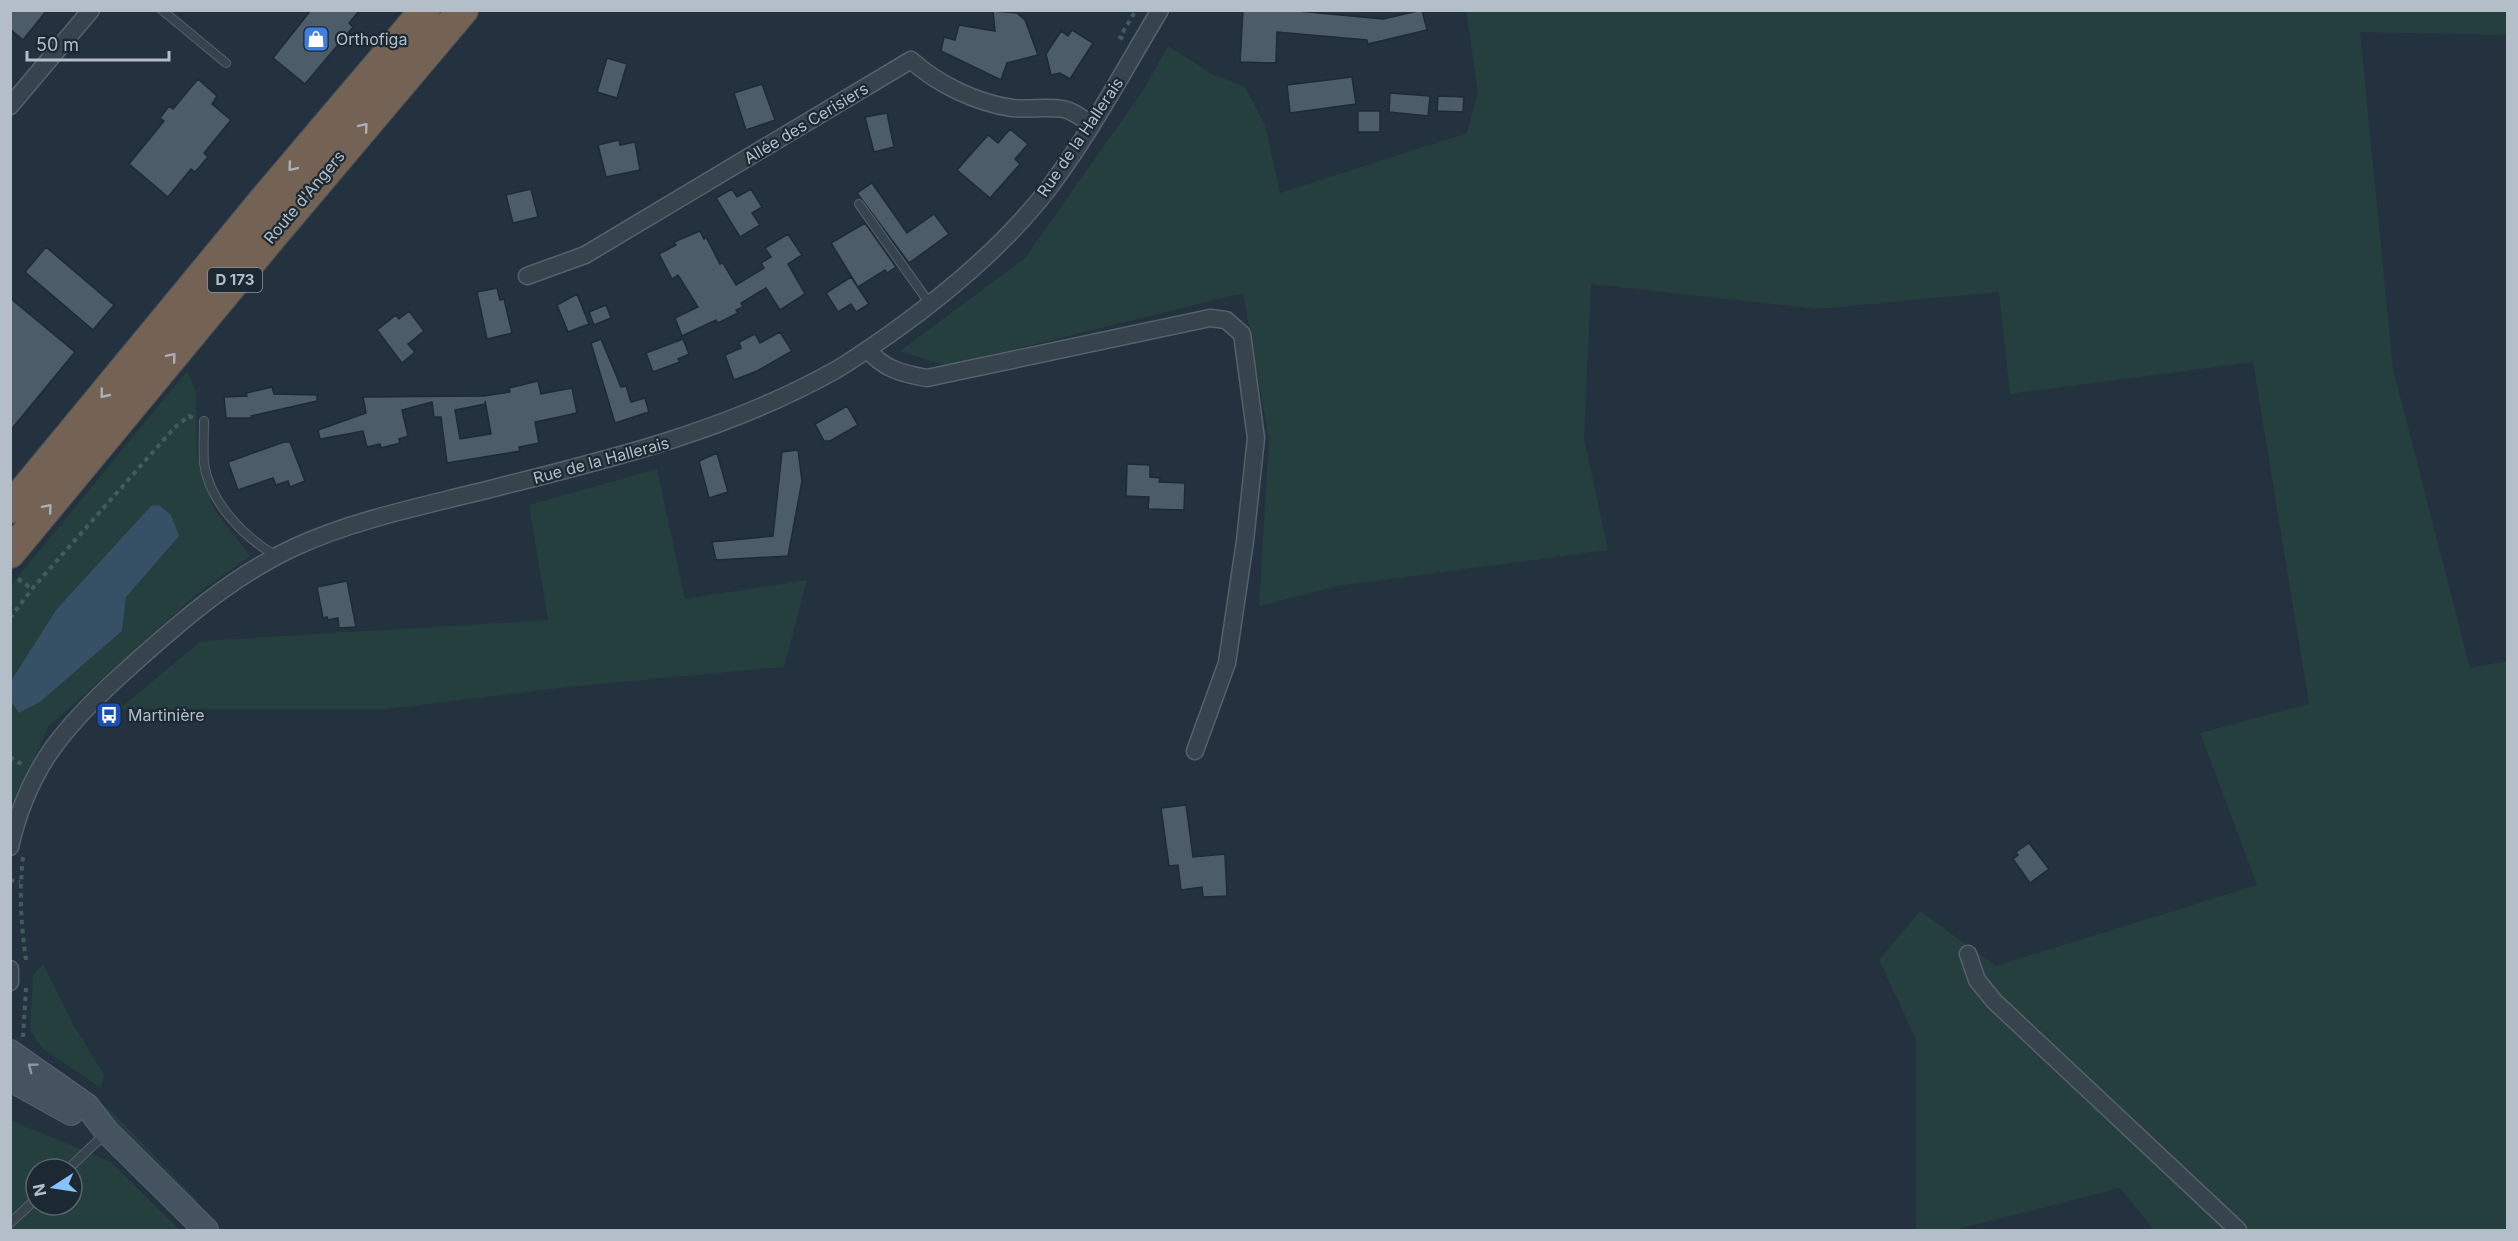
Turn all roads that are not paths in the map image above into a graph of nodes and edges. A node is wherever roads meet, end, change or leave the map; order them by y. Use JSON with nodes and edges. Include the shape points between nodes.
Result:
{"nodes":[{"id":1,"x":91,"y":10,"type":"edge"},
{"id":2,"x":162,"y":10,"type":"edge"},
{"id":3,"x":425,"y":10,"type":"edge"},
{"id":4,"x":463,"y":10,"type":"edge"},
{"id":5,"x":1159,"y":11,"type":"edge"},
{"id":6,"x":226,"y":63,"type":"dead end"},
{"id":7,"x":10,"y":106,"type":"edge"},
{"id":8,"x":1092,"y":125,"type":"junction"},
{"id":9,"x":859,"y":204,"type":"dead end"},
{"id":10,"x":527,"y":276,"type":"dead end"},
{"id":11,"x":930,"y":304,"type":"junction"},
{"id":12,"x":868,"y":349,"type":"junction"},
{"id":13,"x":204,"y":421,"type":"road end"},
{"id":14,"x":10,"y":508,"type":"edge"},
{"id":15,"x":276,"y":556,"type":"junction"},
{"id":16,"x":14,"y":566,"type":"edge"},
{"id":17,"x":1196,"y":751,"type":"dead end"},
{"id":18,"x":17,"y":850,"type":"edge"},
{"id":19,"x":1968,"y":954,"type":"dead end"},
{"id":20,"x":19,"y":968,"type":"edge"},
{"id":21,"x":19,"y":980,"type":"edge"},
{"id":22,"x":18,"y":1048,"type":"edge"},
{"id":23,"x":10,"y":1079,"type":"edge"},
{"id":24,"x":107,"y":1132,"type":"junction"},
{"id":25,"x":81,"y":1157,"type":"edge"},
{"id":26,"x":24,"y":1210,"type":"edge"},
{"id":27,"x":10,"y":1223,"type":"edge"},
{"id":28,"x":206,"y":1230,"type":"edge"},
{"id":29,"x":2238,"y":1230,"type":"edge"}],
"edges":[{"from":1,"to":7,"type":"street"},
{"from":2,"to":6,"type":"lane"},
{"from":3,"to":14,"type":"highway","name":"Route d'Angers","number":"D 173","one_way":true},
{"from":16,"to":4,"type":"highway","name":"Route d'Angers","number":"D 173","one_way":true,"via":[[269,240]]},
{"from":5,"to":8,"type":"street","name":"Rue de la Hallerais"},
{"from":8,"to":10,"type":"street","name":"Allée des Cerisiers","via":[[1064,109],[1013,108],[977,98],[942,83],[911,60],[585,255]]},
{"from":8,"to":11,"type":"street","name":"Rue de la Hallerais","via":[[1047,190],[1002,242]]},
{"from":9,"to":11,"type":"lane"},
{"from":11,"to":12,"type":"street","name":"Rue de la Hallerais"},
{"from":12,"to":15,"type":"street","name":"Rue de la Hallerais","via":[[794,391],[700,432],[355,524]]},
{"from":12,"to":17,"type":"street","via":[[874,358],[899,374],[927,378],[1210,318],[1226,320],[1242,334],[1256,438],[1246,530],[1227,663]]},
{"from":13,"to":15,"type":"lane","via":[[204,464],[213,492],[229,516]]},
{"from":15,"to":18,"type":"street","name":"Rue de la Hallerais","via":[[194,612],[77,716],[37,774],[21,809]]},
{"from":19,"to":29,"type":"street","via":[[1977,980],[1994,1001]]},
{"from":20,"to":21,"type":"street"},
{"from":24,"to":22,"type":"street","one_way":true,"via":[[87,1106]]},
{"from":23,"to":24,"type":"street"},
{"from":24,"to":25,"type":"lane"},
{"from":24,"to":28,"type":"street"},
{"from":26,"to":27,"type":"lane"}]}
